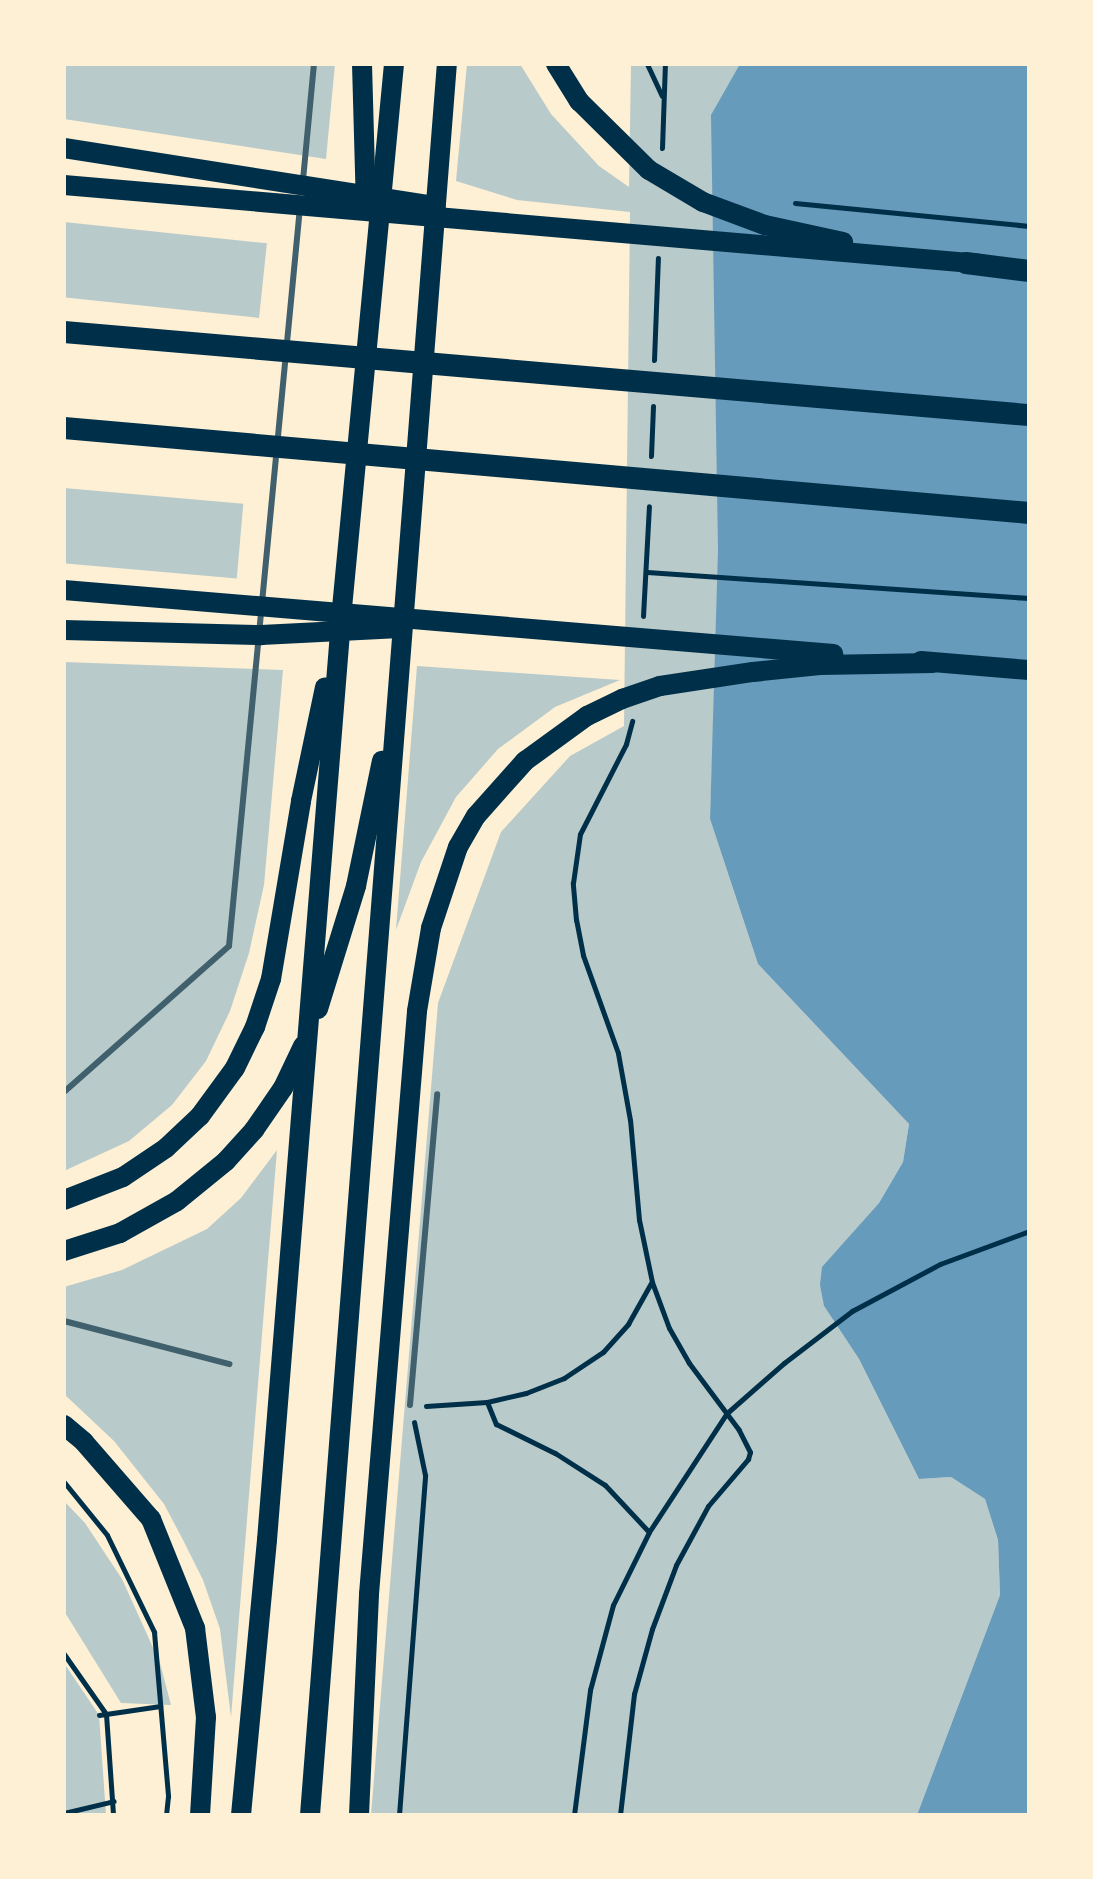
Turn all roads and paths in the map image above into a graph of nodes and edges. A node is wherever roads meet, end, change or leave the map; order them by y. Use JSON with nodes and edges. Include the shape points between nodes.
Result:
{"nodes":[{"id":1,"x":314,"y":64,"type":"edge"},
{"id":2,"x":362,"y":64,"type":"edge"},
{"id":3,"x":394,"y":64,"type":"edge"},
{"id":4,"x":440,"y":64,"type":"edge"},
{"id":5,"x":447,"y":64,"type":"edge"},
{"id":6,"x":556,"y":64,"type":"edge"},
{"id":7,"x":647,"y":64,"type":"edge"},
{"id":8,"x":665,"y":64,"type":"edge"},
{"id":9,"x":663,"y":100,"type":"junction"},
{"id":10,"x":441,"y":128,"type":"junction"},
{"id":11,"x":651,"y":138,"type":"dead end"},
{"id":12,"x":664,"y":147,"type":"dead end"},
{"id":13,"x":64,"y":148,"type":"edge"},
{"id":14,"x":661,"y":163,"type":"dead end"},
{"id":15,"x":64,"y":185,"type":"edge"},
{"id":16,"x":787,"y":202,"type":"dead end"},
{"id":17,"x":1029,"y":226,"type":"edge"},
{"id":18,"x":560,"y":229,"type":"junction"},
{"id":19,"x":658,"y":241,"type":"dead end"},
{"id":20,"x":966,"y":263,"type":"junction"},
{"id":21,"x":1029,"y":269,"type":"edge"},
{"id":22,"x":370,"y":330,"type":"junction"},
{"id":23,"x":64,"y":332,"type":"edge"},
{"id":24,"x":654,"y":367,"type":"dead end"},
{"id":25,"x":653,"y":399,"type":"dead end"},
{"id":26,"x":1029,"y":415,"type":"edge"},
{"id":27,"x":64,"y":428,"type":"edge"},
{"id":28,"x":651,"y":462,"type":"dead end"},
{"id":29,"x":650,"y":493,"type":"dead end"},
{"id":30,"x":1029,"y":513,"type":"edge"},
{"id":31,"x":647,"y":572,"type":"junction"},
{"id":32,"x":64,"y":590,"type":"edge"},
{"id":33,"x":1029,"y":598,"type":"edge"},
{"id":34,"x":342,"y":608,"type":"junction"},
{"id":35,"x":643,"y":618,"type":"dead end"},
{"id":36,"x":500,"y":626,"type":"junction"},
{"id":37,"x":64,"y":630,"type":"edge"},
{"id":38,"x":402,"y":643,"type":"junction"},
{"id":39,"x":933,"y":663,"type":"junction"},
{"id":40,"x":1029,"y":670,"type":"edge"},
{"id":41,"x":633,"y":715,"type":"dead end"},
{"id":42,"x":64,"y":1092,"type":"edge"},
{"id":43,"x":437,"y":1094,"type":"dead end"},
{"id":44,"x":64,"y":1200,"type":"edge"},
{"id":45,"x":1029,"y":1231,"type":"edge"},
{"id":46,"x":64,"y":1251,"type":"edge"},
{"id":47,"x":652,"y":1282,"type":"junction"},
{"id":48,"x":64,"y":1321,"type":"edge"},
{"id":49,"x":229,"y":1364,"type":"dead end"},
{"id":50,"x":487,"y":1402,"type":"junction"},
{"id":51,"x":410,"y":1405,"type":"junction"},
{"id":52,"x":727,"y":1413,"type":"junction"},
{"id":53,"x":64,"y":1425,"type":"edge"},
{"id":54,"x":64,"y":1482,"type":"edge"},
{"id":55,"x":649,"y":1532,"type":"junction"},
{"id":56,"x":64,"y":1654,"type":"edge"},
{"id":57,"x":160,"y":1706,"type":"junction"},
{"id":58,"x":102,"y":1714,"type":"junction"},
{"id":59,"x":114,"y":1801,"type":"junction"},
{"id":60,"x":64,"y":1813,"type":"edge"},
{"id":61,"x":113,"y":1815,"type":"edge"},
{"id":62,"x":166,"y":1815,"type":"edge"},
{"id":63,"x":200,"y":1815,"type":"edge"},
{"id":64,"x":241,"y":1815,"type":"edge"},
{"id":65,"x":310,"y":1815,"type":"edge"},
{"id":66,"x":359,"y":1815,"type":"edge"},
{"id":67,"x":399,"y":1815,"type":"edge"},
{"id":68,"x":574,"y":1815,"type":"edge"},
{"id":69,"x":620,"y":1815,"type":"edge"}],
"edges":[{"from":1,"to":42,"type":"lane","via":[[229,946]]},
{"from":2,"to":22,"type":"main road"},
{"from":3,"to":22,"type":"main road"},
{"from":4,"to":10,"type":"main road"},
{"from":5,"to":10,"type":"main road"},
{"from":6,"to":20,"type":"main road","via":[[579,101],[612,136],[649,170],[703,202],[765,225]]},
{"from":7,"to":9,"type":"path"},
{"from":8,"to":9,"type":"path"},
{"from":9,"to":14,"type":"path"},
{"from":10,"to":38,"type":"main road"},
{"from":11,"to":12,"type":"path"},
{"from":13,"to":18,"type":"main road","via":[[343,189]]},
{"from":15,"to":18,"type":"main road"},
{"from":16,"to":17,"type":"path"},
{"from":18,"to":20,"type":"main road"},
{"from":19,"to":24,"type":"path"},
{"from":20,"to":21,"type":"highway"},
{"from":22,"to":34,"type":"main road"},
{"from":23,"to":26,"type":"highway"},
{"from":25,"to":28,"type":"path"},
{"from":27,"to":30,"type":"highway"},
{"from":29,"to":31,"type":"path"},
{"from":31,"to":33,"type":"path"},
{"from":31,"to":35,"type":"path"},
{"from":32,"to":36,"type":"main road"},
{"from":34,"to":44,"type":"main road","via":[[271,979],[255,1027],[235,1068],[200,1116],[166,1148],[123,1177]]},
{"from":34,"to":64,"type":"main road"},
{"from":36,"to":37,"type":"main road","via":[[261,635]]},
{"from":36,"to":39,"type":"main road"},
{"from":38,"to":46,"type":"main road","via":[[356,886],[312,1025],[283,1088],[226,1161],[177,1201],[120,1233]]},
{"from":38,"to":65,"type":"main road"},
{"from":39,"to":40,"type":"main road"},
{"from":39,"to":66,"type":"main road","via":[[820,665],[660,686],[587,716],[555,736],[497,789],[458,847],[428,942],[417,1011],[369,1594]]},
{"from":41,"to":47,"type":"path","via":[[626,744],[580,834],[573,883],[583,955],[618,1053]]},
{"from":43,"to":51,"type":"lane"},
{"from":45,"to":52,"type":"path","via":[[940,1264],[874,1298],[815,1338]]},
{"from":47,"to":50,"type":"path","via":[[628,1324],[603,1352],[564,1378]]},
{"from":47,"to":52,"type":"path","via":[[669,1328]]},
{"from":48,"to":49,"type":"lane"},
{"from":50,"to":51,"type":"path"},
{"from":50,"to":55,"type":"path","via":[[496,1424],[605,1485]]},
{"from":51,"to":67,"type":"path","via":[[425,1475]]},
{"from":52,"to":55,"type":"path"},
{"from":52,"to":69,"type":"path","via":[[747,1442],[748,1459],[708,1506],[676,1565],[652,1629],[634,1694]]},
{"from":53,"to":63,"type":"main road","via":[[151,1519],[195,1628],[206,1717]]},
{"from":54,"to":57,"type":"path","via":[[107,1535],[154,1632]]},
{"from":55,"to":68,"type":"path","via":[[613,1605],[590,1690]]},
{"from":56,"to":58,"type":"path"},
{"from":57,"to":58,"type":"path"},
{"from":57,"to":62,"type":"path"},
{"from":58,"to":59,"type":"path"},
{"from":59,"to":60,"type":"path"},
{"from":59,"to":61,"type":"path"}]}
